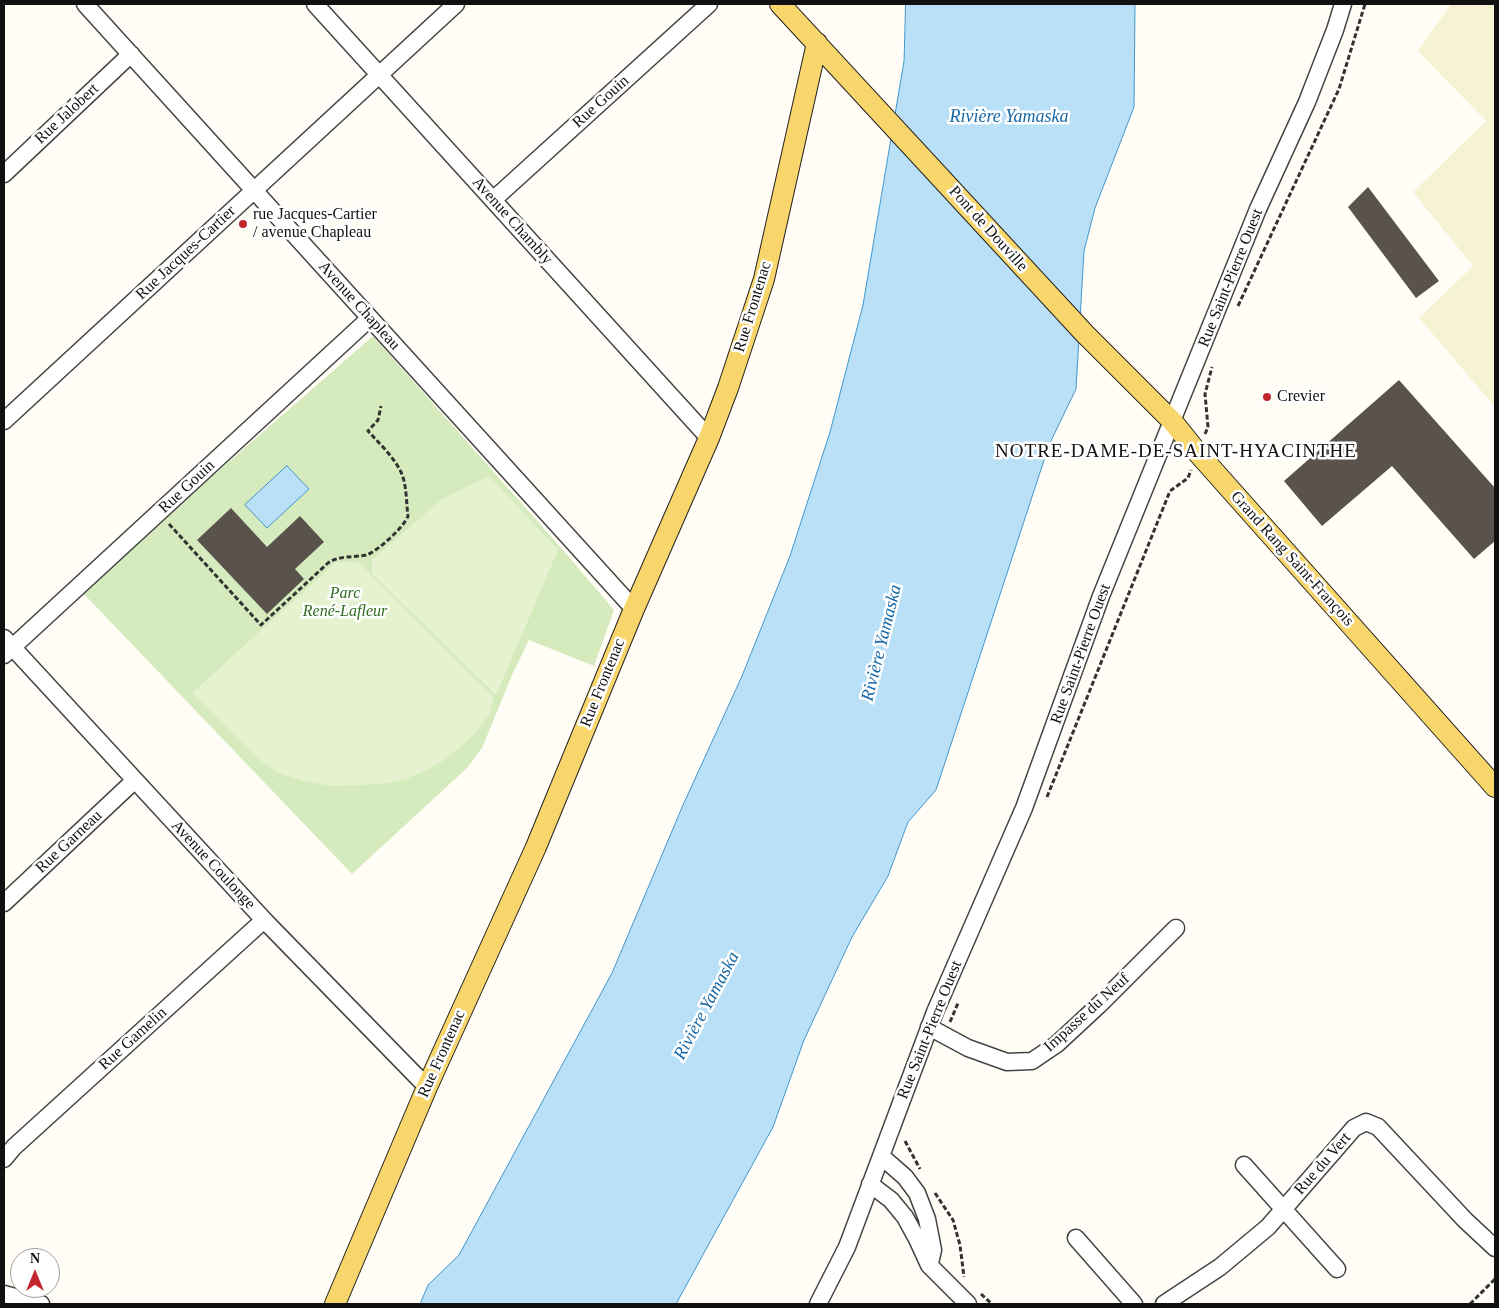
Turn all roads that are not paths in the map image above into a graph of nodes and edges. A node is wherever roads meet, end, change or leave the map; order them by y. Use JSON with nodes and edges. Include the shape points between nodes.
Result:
{"nodes":[{"id":1,"x":85,"y":4,"type":"edge"},
{"id":2,"x":315,"y":4,"type":"edge"},
{"id":3,"x":456,"y":4,"type":"edge"},
{"id":4,"x":709,"y":4,"type":"edge"},
{"id":5,"x":780,"y":4,"type":"edge"},
{"id":6,"x":1343,"y":4,"type":"edge"},
{"id":7,"x":817,"y":43,"type":"junction"},
{"id":8,"x":131,"y":54,"type":"junction"},
{"id":9,"x":379,"y":74,"type":"junction"},
{"id":10,"x":4,"y":174,"type":"edge"},
{"id":11,"x":254,"y":190,"type":"junction"},
{"id":12,"x":493,"y":200,"type":"junction"},
{"id":13,"x":370,"y":318,"type":"junction"},
{"id":14,"x":1085,"y":334,"type":"joint"},
{"id":15,"x":4,"y":421,"type":"edge"},
{"id":16,"x":1173,"y":422,"type":"junction"},
{"id":17,"x":709,"y":438,"type":"junction"},
{"id":18,"x":634,"y":609,"type":"junction"},
{"id":19,"x":7,"y":647,"type":"edge"},
{"id":20,"x":135,"y":780,"type":"junction"},
{"id":21,"x":1495,"y":787,"type":"edge"},
{"id":22,"x":4,"y":903,"type":"edge"},
{"id":23,"x":264,"y":920,"type":"junction"},
{"id":24,"x":1176,"y":928,"type":"dead end"},
{"id":25,"x":929,"y":1028,"type":"junction"},
{"id":26,"x":427,"y":1087,"type":"junction"},
{"id":27,"x":881,"y":1156,"type":"junction"},
{"id":28,"x":4,"y":1159,"type":"edge"},
{"id":29,"x":1244,"y":1165,"type":"dead end"},
{"id":30,"x":870,"y":1184,"type":"junction"},
{"id":31,"x":1283,"y":1209,"type":"junction"},
{"id":32,"x":1076,"y":1238,"type":"dead end"},
{"id":33,"x":1495,"y":1248,"type":"edge"},
{"id":34,"x":929,"y":1265,"type":"junction"},
{"id":35,"x":1337,"y":1269,"type":"dead end"},
{"id":36,"x":4,"y":1294,"type":"edge"},
{"id":37,"x":41,"y":1304,"type":"edge"},
{"id":38,"x":335,"y":1304,"type":"edge"},
{"id":39,"x":818,"y":1304,"type":"edge"},
{"id":40,"x":968,"y":1304,"type":"edge"},
{"id":41,"x":1134,"y":1304,"type":"edge"},
{"id":42,"x":1164,"y":1304,"type":"edge"}],
"edges":[{"from":1,"to":8,"type":"street","name":"Avenue Chapleau"},
{"from":2,"to":9,"type":"street","name":"Avenue Chambly"},
{"from":3,"to":9,"type":"street","name":"Rue Jacques-Cartier"},
{"from":4,"to":12,"type":"street","name":"Rue Gouin"},
{"from":5,"to":7,"type":"main road","name":"Pont de Douville"},
{"from":6,"to":16,"type":"street","name":"Rue Saint-Pierre Ouest","via":[[1307,102],[1258,209]]},
{"from":7,"to":14,"type":"main road","name":"Pont de Douville"},
{"from":7,"to":17,"type":"main road","name":"Rue Frontenac","via":[[764,279]]},
{"from":8,"to":10,"type":"street","name":"Rue Jalobert"},
{"from":8,"to":11,"type":"street","name":"Avenue Chapleau"},
{"from":9,"to":11,"type":"street","name":"Rue Jacques-Cartier"},
{"from":9,"to":12,"type":"street","name":"Avenue Chambly"},
{"from":11,"to":13,"type":"street","name":"Avenue Chapleau"},
{"from":11,"to":15,"type":"street","name":"Rue Jacques-Cartier"},
{"from":12,"to":17,"type":"street","name":"Avenue Chambly"},
{"from":13,"to":18,"type":"street","name":"Avenue Chapleau"},
{"from":13,"to":19,"type":"street","name":"Rue Gouin","via":[[159,513]]},
{"from":14,"to":16,"type":"main road","name":"Grand Rang Saint-François"},
{"from":16,"to":21,"type":"main road","name":"Grand Rang Saint-François"},
{"from":16,"to":25,"type":"street","name":"Rue Saint-Pierre Ouest","via":[[1102,596],[1024,808]]},
{"from":17,"to":18,"type":"main road","name":"Rue Frontenac"},
{"from":18,"to":26,"type":"main road","name":"Rue Frontenac","via":[[536,847]]},
{"from":19,"to":20,"type":"street","name":"Avenue Coulonge"},
{"from":20,"to":22,"type":"street","name":"Rue Garneau"},
{"from":20,"to":23,"type":"street","name":"Avenue Coulonge"},
{"from":23,"to":26,"type":"street","name":"Avenue Coulonge"},
{"from":23,"to":28,"type":"street","name":"Rue Gamelin"},
{"from":24,"to":25,"type":"street","name":"Impasse du Neuf","via":[[1064,1037],[1032,1061],[1007,1062],[968,1048]]},
{"from":25,"to":27,"type":"street","name":"Rue Saint-Pierre Ouest"},
{"from":26,"to":38,"type":"main road","name":"Rue Frontenac"},
{"from":27,"to":30,"type":"street","name":"Rue Saint-Pierre Ouest"},
{"from":27,"to":34,"type":"street","via":[[905,1177],[917,1193],[933,1250]]},
{"from":29,"to":31,"type":"street"},
{"from":30,"to":34,"type":"street","via":[[891,1200],[905,1217]]},
{"from":30,"to":39,"type":"street","name":"Rue Saint-Pierre Ouest","via":[[847,1247]]},
{"from":31,"to":33,"type":"street","name":"Rue du Vert","via":[[1354,1128],[1366,1122],[1378,1126]]},
{"from":31,"to":35,"type":"street"},
{"from":31,"to":42,"type":"street","name":"Rue du Vert","via":[[1268,1227],[1220,1267]]},
{"from":32,"to":41,"type":"street"},
{"from":34,"to":40,"type":"street"},
{"from":36,"to":37,"type":"street"}]}
